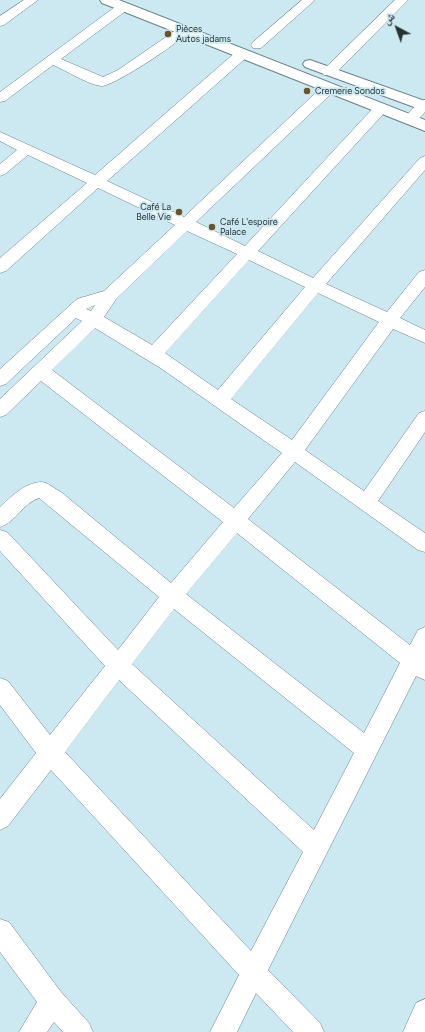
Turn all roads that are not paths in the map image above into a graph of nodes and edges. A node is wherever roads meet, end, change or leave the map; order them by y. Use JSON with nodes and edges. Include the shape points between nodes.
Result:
{"nodes":[{"id":1,"x":32,"y":0,"type":"edge"},
{"id":2,"x":107,"y":0,"type":"edge"},
{"id":3,"x":144,"y":0,"type":"edge"},
{"id":4,"x":309,"y":0,"type":"edge"},
{"id":5,"x":402,"y":0,"type":"edge"},
{"id":6,"x":124,"y":7,"type":"junction"},
{"id":7,"x":0,"y":22,"type":"edge"},
{"id":8,"x":183,"y":31,"type":"junction"},
{"id":9,"x":241,"y":38,"type":"junction"},
{"id":10,"x":257,"y":45,"type":"junction"},
{"id":11,"x":235,"y":51,"type":"junction"},
{"id":12,"x":286,"y":55,"type":"dead end"},
{"id":13,"x":51,"y":59,"type":"junction"},
{"id":14,"x":300,"y":61,"type":"dead end"},
{"id":15,"x":329,"y":72,"type":"junction"},
{"id":16,"x":324,"y":86,"type":"junction"},
{"id":17,"x":0,"y":98,"type":"edge"},
{"id":18,"x":424,"y":105,"type":"edge"},
{"id":19,"x":381,"y":108,"type":"junction"},
{"id":20,"x":410,"y":120,"type":"junction"},
{"id":21,"x":425,"y":126,"type":"edge"},
{"id":22,"x":0,"y":136,"type":"edge"},
{"id":23,"x":27,"y":149,"type":"junction"},
{"id":24,"x":425,"y":161,"type":"edge"},
{"id":25,"x":0,"y":171,"type":"edge"},
{"id":26,"x":96,"y":182,"type":"junction"},
{"id":27,"x":186,"y":225,"type":"junction"},
{"id":28,"x":245,"y":253,"type":"junction"},
{"id":29,"x":0,"y":267,"type":"edge"},
{"id":30,"x":425,"y":276,"type":"edge"},
{"id":31,"x":315,"y":286,"type":"junction"},
{"id":32,"x":110,"y":295,"type":"junction"},
{"id":33,"x":74,"y":310,"type":"junction"},
{"id":34,"x":94,"y":319,"type":"junction"},
{"id":35,"x":390,"y":320,"type":"junction"},
{"id":36,"x":425,"y":337,"type":"edge"},
{"id":37,"x":154,"y":354,"type":"junction"},
{"id":38,"x":41,"y":371,"type":"junction"},
{"id":39,"x":0,"y":379,"type":"edge"},
{"id":40,"x":220,"y":400,"type":"junction"},
{"id":41,"x":0,"y":410,"type":"edge"},
{"id":42,"x":425,"y":418,"type":"edge"},
{"id":43,"x":294,"y":451,"type":"junction"},
{"id":44,"x":367,"y":502,"type":"junction"},
{"id":45,"x":0,"y":519,"type":"edge"},
{"id":46,"x":236,"y":520,"type":"junction"},
{"id":47,"x":0,"y":538,"type":"edge"},
{"id":48,"x":425,"y":544,"type":"edge"},
{"id":49,"x":171,"y":597,"type":"junction"},
{"id":50,"x":425,"y":637,"type":"edge"},
{"id":51,"x":419,"y":665,"type":"edge"},
{"id":52,"x":119,"y":666,"type":"junction"},
{"id":53,"x":0,"y":688,"type":"edge"},
{"id":54,"x":367,"y":749,"type":"junction"},
{"id":55,"x":50,"y":753,"type":"junction"},
{"id":56,"x":0,"y":818,"type":"edge"},
{"id":57,"x":317,"y":849,"type":"junction"},
{"id":58,"x":0,"y":931,"type":"edge"},
{"id":59,"x":254,"y":973,"type":"junction"},
{"id":60,"x":52,"y":1001,"type":"junction"},
{"id":61,"x":425,"y":1012,"type":"edge"},
{"id":62,"x":32,"y":1032,"type":"edge"},
{"id":63,"x":80,"y":1032,"type":"edge"},
{"id":64,"x":222,"y":1032,"type":"edge"},
{"id":65,"x":311,"y":1032,"type":"edge"},
{"id":66,"x":416,"y":1032,"type":"edge"}],
"edges":[{"from":1,"to":7,"type":"street"},
{"from":2,"to":6,"type":"street"},
{"from":3,"to":9,"type":"street"},
{"from":4,"to":10,"type":"street"},
{"from":5,"to":15,"type":"street"},
{"from":6,"to":8,"type":"street"},
{"from":6,"to":13,"type":"street"},
{"from":8,"to":11,"type":"street"},
{"from":8,"to":13,"type":"street","via":[[123,73],[103,82]]},
{"from":9,"to":10,"type":"street"},
{"from":9,"to":11,"type":"street"},
{"from":10,"to":12,"type":"street"},
{"from":11,"to":16,"type":"street"},
{"from":11,"to":26,"type":"street"},
{"from":13,"to":17,"type":"street"},
{"from":14,"to":15,"type":"street"},
{"from":15,"to":16,"type":"street"},
{"from":15,"to":18,"type":"street"},
{"from":16,"to":19,"type":"street"},
{"from":16,"to":27,"type":"street"},
{"from":18,"to":20,"type":"street"},
{"from":19,"to":20,"type":"street"},
{"from":19,"to":28,"type":"street"},
{"from":20,"to":21,"type":"street"},
{"from":22,"to":23,"type":"street"},
{"from":23,"to":25,"type":"street"},
{"from":23,"to":26,"type":"street"},
{"from":24,"to":31,"type":"street"},
{"from":26,"to":27,"type":"street"},
{"from":26,"to":29,"type":"street"},
{"from":27,"to":28,"type":"street"},
{"from":27,"to":32,"type":"street"},
{"from":28,"to":31,"type":"street"},
{"from":28,"to":37,"type":"street"},
{"from":30,"to":35,"type":"street"},
{"from":31,"to":35,"type":"street"},
{"from":31,"to":40,"type":"street"},
{"from":32,"to":33,"type":"street","via":[[83,303]]},
{"from":32,"to":34,"type":"street"},
{"from":33,"to":34,"type":"street"},
{"from":33,"to":39,"type":"street"},
{"from":34,"to":37,"type":"street"},
{"from":34,"to":38,"type":"street"},
{"from":35,"to":36,"type":"street"},
{"from":35,"to":43,"type":"street"},
{"from":37,"to":40,"type":"street"},
{"from":38,"to":41,"type":"street"},
{"from":38,"to":46,"type":"street"},
{"from":40,"to":43,"type":"street"},
{"from":42,"to":44,"type":"street"},
{"from":43,"to":44,"type":"street"},
{"from":43,"to":46,"type":"street"},
{"from":44,"to":48,"type":"street"},
{"from":45,"to":49,"type":"street","via":[[28,494],[41,490],[54,498]]},
{"from":46,"to":49,"type":"street"},
{"from":46,"to":51,"type":"street"},
{"from":47,"to":52,"type":"street"},
{"from":49,"to":52,"type":"street"},
{"from":49,"to":54,"type":"street"},
{"from":50,"to":51,"type":"street"},
{"from":51,"to":54,"type":"street"},
{"from":52,"to":55,"type":"street"},
{"from":52,"to":57,"type":"street"},
{"from":53,"to":55,"type":"street"},
{"from":54,"to":57,"type":"street"},
{"from":55,"to":56,"type":"street"},
{"from":55,"to":59,"type":"street"},
{"from":57,"to":59,"type":"street"},
{"from":58,"to":60,"type":"street"},
{"from":59,"to":64,"type":"street"},
{"from":59,"to":65,"type":"street"},
{"from":60,"to":62,"type":"street"},
{"from":60,"to":63,"type":"street"},
{"from":61,"to":66,"type":"street"}]}
